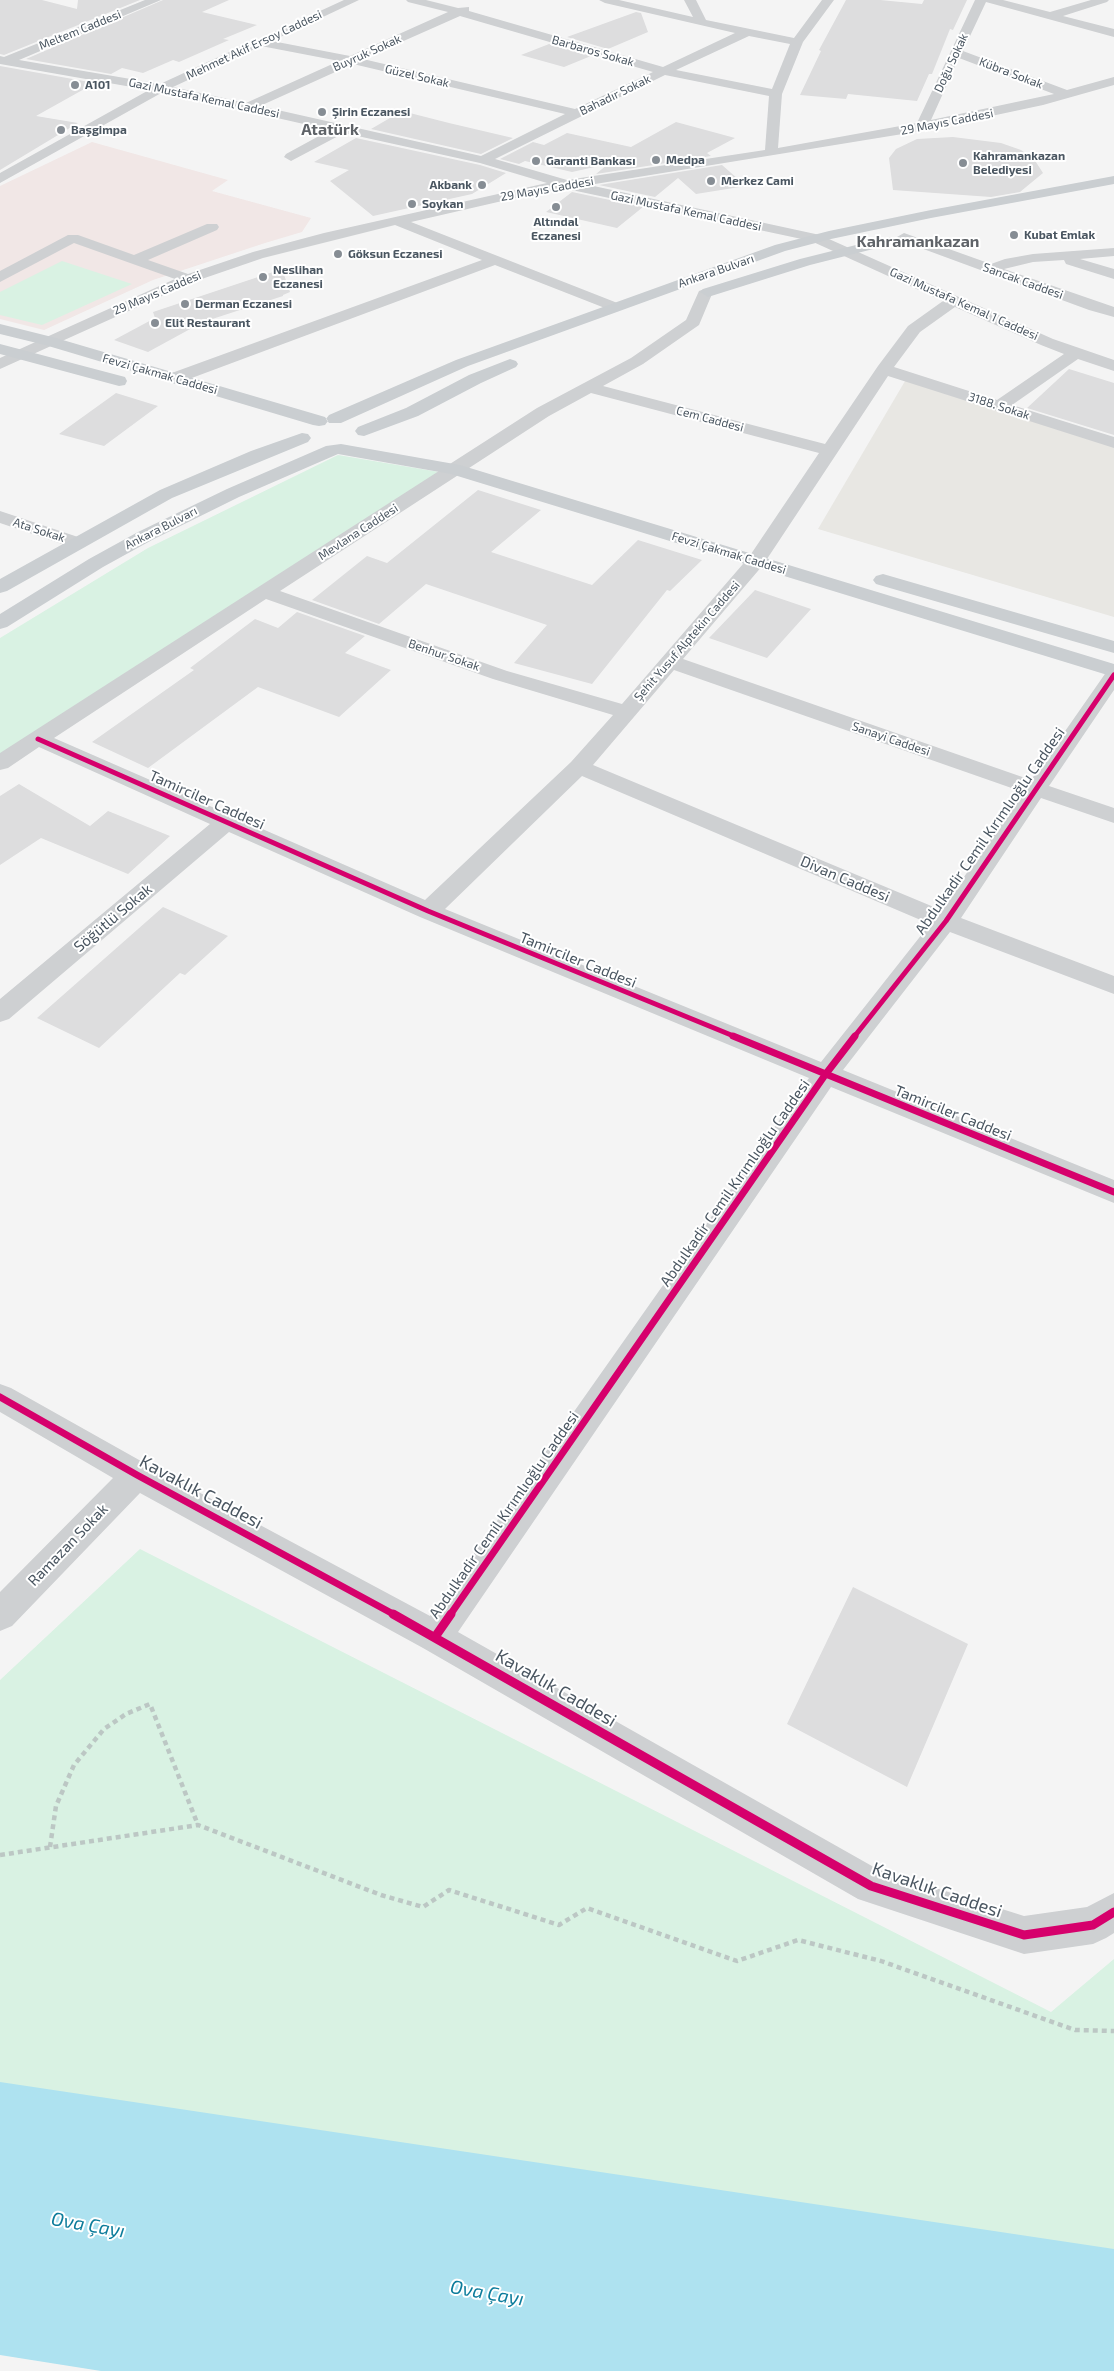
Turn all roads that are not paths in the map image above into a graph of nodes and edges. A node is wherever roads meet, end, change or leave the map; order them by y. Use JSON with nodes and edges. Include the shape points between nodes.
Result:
{"nodes":[{"id":1,"x":155,"y":0,"type":"edge"},
{"id":2,"x":352,"y":0,"type":"edge"},
{"id":3,"x":412,"y":0,"type":"edge"},
{"id":4,"x":605,"y":0,"type":"edge"},
{"id":5,"x":690,"y":0,"type":"edge"},
{"id":6,"x":828,"y":0,"type":"edge"},
{"id":7,"x":981,"y":0,"type":"edge"},
{"id":8,"x":990,"y":0,"type":"edge"},
{"id":9,"x":1102,"y":0,"type":"edge"},
{"id":10,"x":318,"y":2,"type":"dead end"},
{"id":11,"x":478,"y":4,"type":"dead end"},
{"id":12,"x":337,"y":7,"type":"junction"},
{"id":13,"x":460,"y":12,"type":"junction"},
{"id":14,"x":1050,"y":16,"type":"junction"},
{"id":15,"x":700,"y":23,"type":"junction"},
{"id":16,"x":748,"y":32,"type":"junction"},
{"id":17,"x":1114,"y":33,"type":"edge"},
{"id":18,"x":257,"y":42,"type":"junction"},
{"id":19,"x":797,"y":42,"type":"junction"},
{"id":20,"x":956,"y":52,"type":"junction"},
{"id":21,"x":351,"y":60,"type":"junction"},
{"id":22,"x":2,"y":61,"type":"edge"},
{"id":23,"x":664,"y":71,"type":"junction"},
{"id":24,"x":1114,"y":82,"type":"edge"},
{"id":25,"x":161,"y":88,"type":"junction"},
{"id":26,"x":776,"y":94,"type":"junction"},
{"id":27,"x":1066,"y":94,"type":"junction"},
{"id":28,"x":247,"y":107,"type":"junction"},
{"id":29,"x":576,"y":114,"type":"junction"},
{"id":30,"x":921,"y":127,"type":"junction"},
{"id":31,"x":341,"y":129,"type":"junction"},
{"id":32,"x":771,"y":153,"type":"junction"},
{"id":33,"x":291,"y":157,"type":"dead end"},
{"id":34,"x":483,"y":160,"type":"junction"},
{"id":35,"x":0,"y":179,"type":"edge"},
{"id":36,"x":1114,"y":180,"type":"edge"},
{"id":37,"x":565,"y":184,"type":"junction"},
{"id":38,"x":1114,"y":191,"type":"edge"},
{"id":39,"x":394,"y":220,"type":"junction"},
{"id":40,"x":953,"y":225,"type":"dead end"},
{"id":41,"x":212,"y":227,"type":"dead end"},
{"id":42,"x":934,"y":230,"type":"dead end"},
{"id":43,"x":904,"y":237,"type":"junction"},
{"id":44,"x":815,"y":238,"type":"junction"},
{"id":45,"x":845,"y":251,"type":"junction"},
{"id":46,"x":1114,"y":252,"type":"edge"},
{"id":47,"x":1055,"y":256,"type":"junction"},
{"id":48,"x":135,"y":260,"type":"junction"},
{"id":49,"x":495,"y":260,"type":"junction"},
{"id":50,"x":991,"y":269,"type":"junction"},
{"id":51,"x":1114,"y":274,"type":"edge"},
{"id":52,"x":0,"y":277,"type":"edge"},
{"id":53,"x":188,"y":279,"type":"junction"},
{"id":54,"x":704,"y":294,"type":"junction"},
{"id":55,"x":686,"y":300,"type":"dead end"},
{"id":56,"x":954,"y":300,"type":"junction"},
{"id":57,"x":615,"y":307,"type":"junction"},
{"id":58,"x":1114,"y":312,"type":"edge"},
{"id":59,"x":616,"y":324,"type":"dead end"},
{"id":60,"x":0,"y":329,"type":"edge"},
{"id":61,"x":590,"y":333,"type":"dead end"},
{"id":62,"x":50,"y":342,"type":"junction"},
{"id":63,"x":0,"y":349,"type":"edge"},
{"id":64,"x":1077,"y":352,"type":"junction"},
{"id":65,"x":22,"y":355,"type":"junction"},
{"id":66,"x":522,"y":359,"type":"dead end"},
{"id":67,"x":0,"y":364,"type":"edge"},
{"id":68,"x":1114,"y":366,"type":"edge"},
{"id":69,"x":884,"y":369,"type":"junction"},
{"id":70,"x":175,"y":378,"type":"junction"},
{"id":71,"x":136,"y":385,"type":"dead end"},
{"id":72,"x":588,"y":387,"type":"junction"},
{"id":73,"x":184,"y":398,"type":"dead end"},
{"id":74,"x":999,"y":406,"type":"junction"},
{"id":75,"x":260,"y":420,"type":"dead end"},
{"id":76,"x":327,"y":420,"type":"junction"},
{"id":77,"x":284,"y":429,"type":"dead end"},
{"id":78,"x":364,"y":434,"type":"junction"},
{"id":79,"x":301,"y":436,"type":"junction"},
{"id":80,"x":1114,"y":443,"type":"edge"},
{"id":81,"x":336,"y":450,"type":"junction"},
{"id":82,"x":831,"y":451,"type":"junction"},
{"id":83,"x":462,"y":465,"type":"junction"},
{"id":84,"x":0,"y":518,"type":"edge"},
{"id":85,"x":77,"y":543,"type":"junction"},
{"id":86,"x":761,"y":554,"type":"junction"},
{"id":87,"x":804,"y":558,"type":"dead end"},
{"id":88,"x":870,"y":576,"type":"dead end"},
{"id":89,"x":0,"y":587,"type":"edge"},
{"id":90,"x":264,"y":592,"type":"junction"},
{"id":91,"x":0,"y":623,"type":"edge"},
{"id":92,"x":1114,"y":647,"type":"edge"},
{"id":93,"x":669,"y":661,"type":"junction"},
{"id":94,"x":1114,"y":671,"type":"edge"},
{"id":95,"x":1114,"y":675,"type":"edge"},
{"id":96,"x":626,"y":712,"type":"junction"},
{"id":97,"x":38,"y":739,"type":"junction"},
{"id":98,"x":0,"y":763,"type":"edge"},
{"id":99,"x":579,"y":767,"type":"junction"},
{"id":100,"x":1036,"y":789,"type":"junction"},
{"id":101,"x":1114,"y":816,"type":"edge"},
{"id":102,"x":226,"y":822,"type":"junction"},
{"id":103,"x":428,"y":911,"type":"junction"},
{"id":104,"x":946,"y":921,"type":"junction"},
{"id":105,"x":1114,"y":985,"type":"edge"},
{"id":106,"x":0,"y":1013,"type":"edge"},
{"id":107,"x":825,"y":1075,"type":"junction"},
{"id":108,"x":1114,"y":1192,"type":"edge"},
{"id":109,"x":0,"y":1397,"type":"edge"},
{"id":110,"x":137,"y":1475,"type":"junction"},
{"id":111,"x":0,"y":1615,"type":"edge"},
{"id":112,"x":435,"y":1637,"type":"junction"},
{"id":113,"x":1114,"y":1912,"type":"edge"}],
"edges":[{"from":1,"to":22,"type":"street","name":"Meltem Caddesi"},
{"from":2,"to":12,"type":"street","name":"Mehmet Akif Ersoy Caddesi"},
{"from":3,"to":13,"type":"street","name":"Barbaros Sokak"},
{"from":4,"to":15,"type":"street"},
{"from":5,"to":15,"type":"street"},
{"from":6,"to":19,"type":"street"},
{"from":7,"to":20,"type":"street","name":"Doğu Sokak"},
{"from":8,"to":14,"type":"street"},
{"from":9,"to":14,"type":"street"},
{"from":10,"to":12,"type":"street"},
{"from":11,"to":13,"type":"street","name":"Buyruk Sokak"},
{"from":12,"to":18,"type":"street","name":"Mehmet Akif Ersoy Caddesi"},
{"from":13,"to":21,"type":"street","name":"Buyruk Sokak"},
{"from":13,"to":23,"type":"street","name":"Barbaros Sokak"},
{"from":14,"to":17,"type":"street"},
{"from":15,"to":16,"type":"street"},
{"from":16,"to":19,"type":"street"},
{"from":16,"to":23,"type":"street","name":"Bahadır Sokak"},
{"from":18,"to":21,"type":"street","name":"Güzel Sokak"},
{"from":18,"to":25,"type":"street","name":"Mehmet Akif Ersoy Caddesi"},
{"from":19,"to":26,"type":"street"},
{"from":20,"to":27,"type":"street","name":"Kübra Sokak"},
{"from":20,"to":30,"type":"street","name":"Doğu Sokak"},
{"from":21,"to":28,"type":"street","name":"Buyruk Sokak"},
{"from":21,"to":29,"type":"street","name":"Güzel Sokak"},
{"from":22,"to":25,"type":"street","name":"Gazi Mustafa Kemal Caddesi"},
{"from":23,"to":26,"type":"street","name":"Barbaros Sokak"},
{"from":23,"to":29,"type":"street","name":"Bahadır Sokak"},
{"from":24,"to":27,"type":"street","name":"29 Mayıs Caddesi"},
{"from":25,"to":28,"type":"street","name":"Gazi Mustafa Kemal Caddesi"},
{"from":25,"to":35,"type":"street","name":"Mehmet Akif Ersoy Caddesi"},
{"from":26,"to":32,"type":"street"},
{"from":27,"to":30,"type":"street","name":"29 Mayıs Caddesi"},
{"from":28,"to":31,"type":"street","name":"Gazi Mustafa Kemal Caddesi"},
{"from":29,"to":34,"type":"street","name":"Bahadır Sokak"},
{"from":30,"to":32,"type":"street","name":"29 Mayıs Caddesi"},
{"from":31,"to":33,"type":"street"},
{"from":31,"to":34,"type":"street","name":"Gazi Mustafa Kemal Caddesi"},
{"from":32,"to":37,"type":"street","name":"29 Mayıs Caddesi"},
{"from":34,"to":37,"type":"street","name":"Gazi Mustafa Kemal Caddesi"},
{"from":36,"to":44,"type":"main road","name":"Ankara Bulvarı"},
{"from":37,"to":39,"type":"street","name":"29 Mayıs Caddesi"},
{"from":37,"to":44,"type":"street","name":"Gazi Mustafa Kemal Caddesi"},
{"from":38,"to":40,"type":"main road"},
{"from":39,"to":49,"type":"street"},
{"from":39,"to":53,"type":"street","name":"29 Mayıs Caddesi","via":[[276,250]]},
{"from":41,"to":48,"type":"street"},
{"from":42,"to":43,"type":"main road","name":"Ankara Bulvarı"},
{"from":43,"to":45,"type":"main road","name":"Ankara Bulvarı"},
{"from":43,"to":50,"type":"street","name":"Sancak Caddesi"},
{"from":44,"to":45,"type":"street","name":"Gazi Mustafa Kemal 1 Caddesi"},
{"from":44,"to":57,"type":"main road","name":"Ankara Bulvarı"},
{"from":45,"to":54,"type":"main road","name":"Ankara Bulvarı"},
{"from":45,"to":56,"type":"street","name":"Gazi Mustafa Kemal 1 Caddesi"},
{"from":46,"to":47,"type":"street"},
{"from":47,"to":50,"type":"street","via":[[1005,263]]},
{"from":47,"to":51,"type":"street"},
{"from":48,"to":52,"type":"street","via":[[73,238]]},
{"from":48,"to":53,"type":"street"},
{"from":49,"to":57,"type":"street"},
{"from":49,"to":70,"type":"street"},
{"from":50,"to":58,"type":"street","name":"Sancak Caddesi"},
{"from":53,"to":62,"type":"street","name":"29 Mayıs Caddesi"},
{"from":54,"to":55,"type":"main road","name":"Ankara Bulvarı"},
{"from":54,"to":72,"type":"street","name":"Mevlana Caddesi","via":[[693,322],[637,361]]},
{"from":56,"to":64,"type":"street","name":"Gazi Mustafa Kemal 1 Caddesi"},
{"from":56,"to":69,"type":"street","name":"Şehit Yusuf Alptekin Caddesi","via":[[914,330]]},
{"from":57,"to":76,"type":"main road","name":"Ankara Bulvarı","via":[[462,363]]},
{"from":59,"to":61,"type":"main road"},
{"from":60,"to":62,"type":"main road","name":"Fevzi Çakmak Caddesi"},
{"from":62,"to":65,"type":"street","name":"29 Mayıs Caddesi"},
{"from":62,"to":70,"type":"main road","name":"Fevzi Çakmak Caddesi"},
{"from":63,"to":65,"type":"main road","name":"Fevzi Çakmak Caddesi"},
{"from":64,"to":68,"type":"street","name":"Gazi Mustafa Kemal 1 Caddesi"},
{"from":64,"to":74,"type":"street"},
{"from":65,"to":67,"type":"street","name":"29 Mayıs Caddesi"},
{"from":65,"to":71,"type":"main road","name":"Fevzi Çakmak Caddesi"},
{"from":66,"to":78,"type":"main road"},
{"from":69,"to":74,"type":"street","name":"3188. Sokak"},
{"from":69,"to":82,"type":"street","name":"Şehit Yusuf Alptekin Caddesi"},
{"from":70,"to":76,"type":"main road","name":"Fevzi Çakmak Caddesi"},
{"from":72,"to":82,"type":"street","name":"Cem Caddesi"},
{"from":72,"to":83,"type":"street","name":"Mevlana Caddesi"},
{"from":73,"to":75,"type":"main road","name":"Fevzi Çakmak Caddesi"},
{"from":74,"to":80,"type":"street","name":"3188. Sokak"},
{"from":76,"to":78,"type":"main road","name":"Fevzi Çakmak Caddesi","via":[[357,424]]},
{"from":76,"to":79,"type":"main road","name":"Ankara Bulvarı","via":[[307,427]]},
{"from":77,"to":79,"type":"main road"},
{"from":78,"to":81,"type":"main road","name":"Ankara Bulvarı","via":[[356,444]]},
{"from":78,"to":83,"type":"main road","name":"Fevzi Çakmak Caddesi","via":[[406,442]]},
{"from":79,"to":81,"type":"main road","name":"Fevzi Çakmak Caddesi","via":[[308,445]]},
{"from":79,"to":85,"type":"main road","name":"Ankara Bulvarı","via":[[166,494]]},
{"from":81,"to":83,"type":"main road","name":"Fevzi Çakmak Caddesi"},
{"from":81,"to":91,"type":"main road","name":"Ankara Bulvarı","via":[[233,493],[145,536]]},
{"from":82,"to":86,"type":"street","name":"Şehit Yusuf Alptekin Caddesi"},
{"from":83,"to":86,"type":"main road","name":"Fevzi Çakmak Caddesi"},
{"from":83,"to":90,"type":"street","name":"Mevlana Caddesi"},
{"from":84,"to":85,"type":"street","name":"Ata Sokak"},
{"from":85,"to":89,"type":"main road","name":"Ankara Bulvarı"},
{"from":86,"to":87,"type":"main road","name":"Fevzi Çakmak Caddesi"},
{"from":86,"to":93,"type":"street","name":"Şehit Yusuf Alptekin Caddesi"},
{"from":86,"to":94,"type":"main road","name":"Fevzi Çakmak Caddesi"},
{"from":88,"to":92,"type":"main road"},
{"from":90,"to":96,"type":"street","name":"Benhur Sokak","via":[[500,675]]},
{"from":90,"to":97,"type":"street","name":"Mevlana Caddesi"},
{"from":93,"to":96,"type":"street","name":"Şehit Yusuf Alptekin Caddesi"},
{"from":93,"to":100,"type":"street","name":"Sanayi Caddesi"},
{"from":95,"to":100,"type":"street","name":"Abdulkadir Cemil Kırımlıoğlu Caddesi"},
{"from":96,"to":99,"type":"street","name":"Şehit Yusuf Alptekin Caddesi"},
{"from":97,"to":98,"type":"street","name":"Mevlana Caddesi"},
{"from":97,"to":102,"type":"street","name":"Tamirciler Caddesi"},
{"from":99,"to":103,"type":"street","name":"Şehit Yusuf Alptekin Caddesi"},
{"from":99,"to":104,"type":"street","name":"Divan Caddesi"},
{"from":100,"to":101,"type":"street","name":"Sanayi Caddesi"},
{"from":100,"to":104,"type":"street","name":"Abdulkadir Cemil Kırımlıoğlu Caddesi"},
{"from":102,"to":103,"type":"street","name":"Tamirciler Caddesi"},
{"from":102,"to":106,"type":"street","name":"Söğütlü Sokak"},
{"from":103,"to":107,"type":"street","name":"Tamirciler Caddesi"},
{"from":104,"to":105,"type":"street","name":"Divan Caddesi"},
{"from":104,"to":107,"type":"street","name":"Abdulkadir Cemil Kırımlıoğlu Caddesi"},
{"from":107,"to":108,"type":"street","name":"Tamirciler Caddesi"},
{"from":107,"to":112,"type":"street","name":"Abdulkadir Cemil Kırımlıoğlu Caddesi"},
{"from":109,"to":110,"type":"street","name":"Kavaklık Caddesi"},
{"from":110,"to":111,"type":"street","name":"Ramazan Sokak"},
{"from":110,"to":112,"type":"street","name":"Kavaklık Caddesi"},
{"from":112,"to":113,"type":"street","name":"Kavaklık Caddesi","via":[[870,1886],[1024,1935],[1093,1925]]}]}
